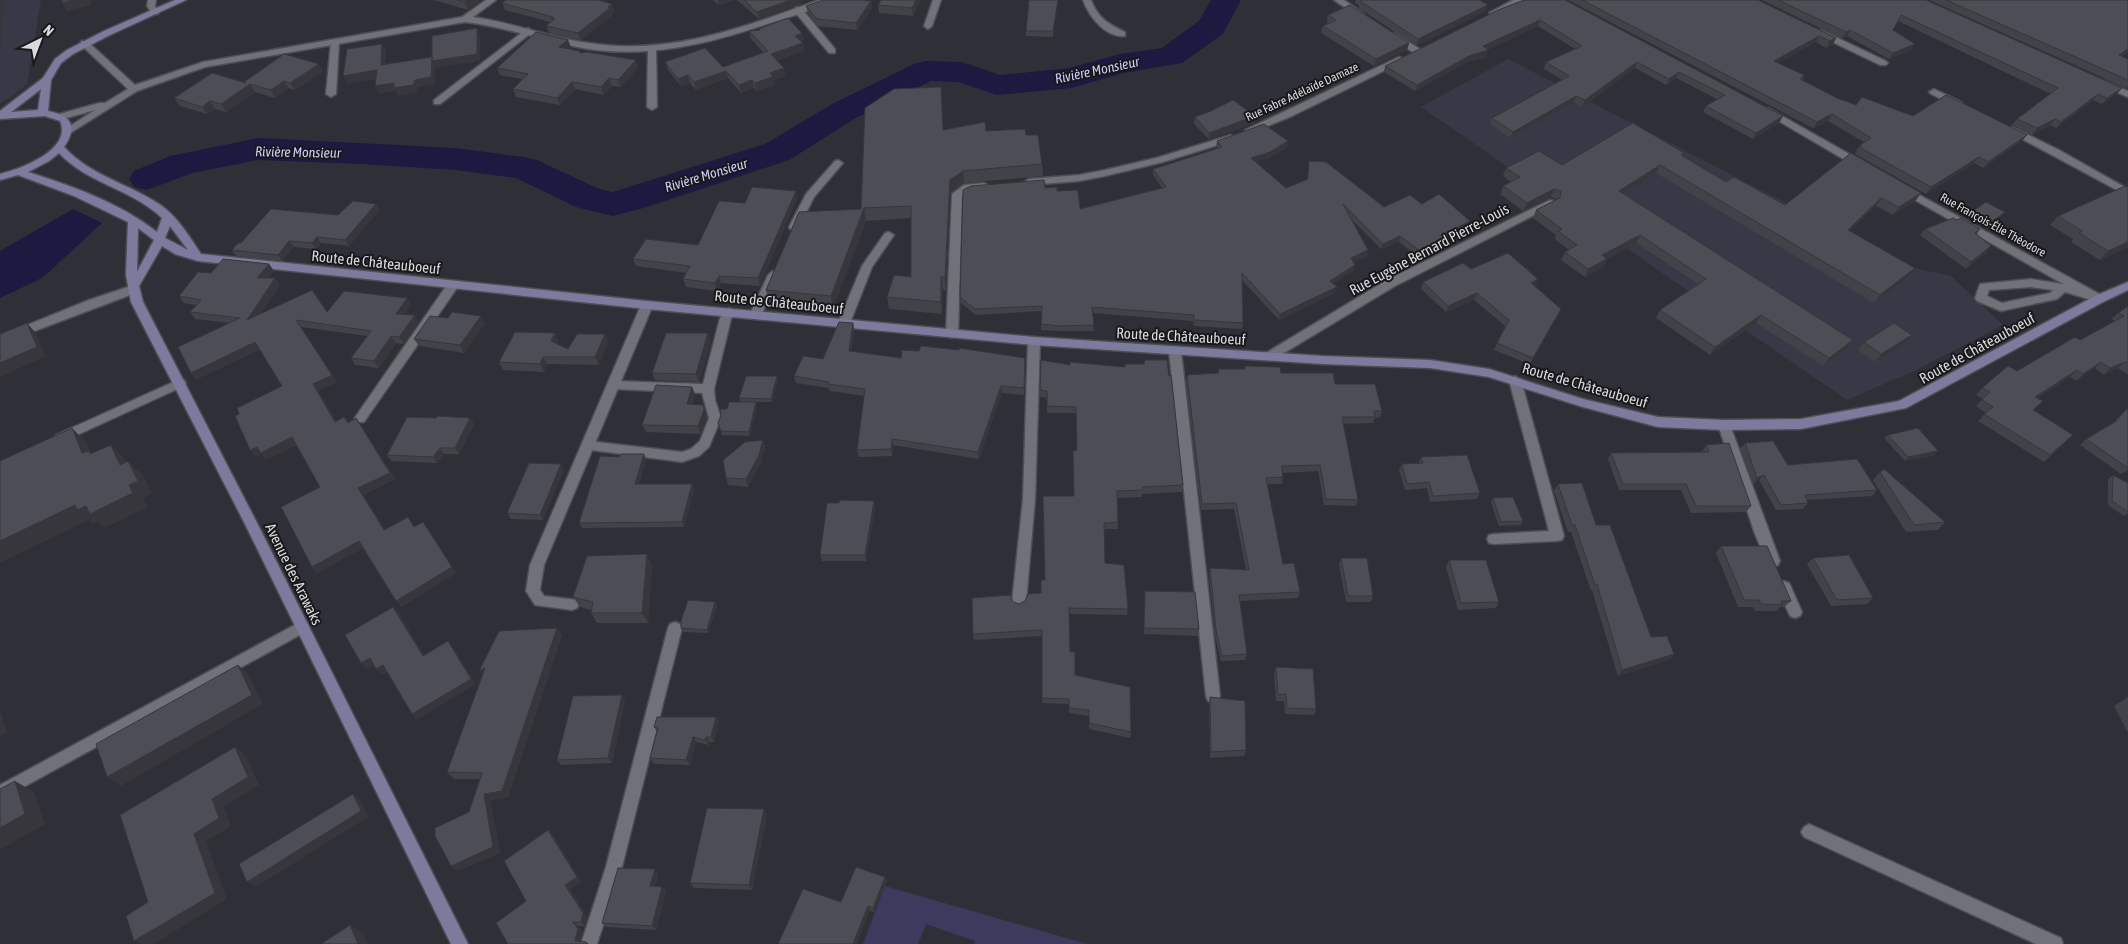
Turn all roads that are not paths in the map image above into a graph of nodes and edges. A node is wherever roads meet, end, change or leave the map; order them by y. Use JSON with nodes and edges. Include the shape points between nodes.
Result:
{"nodes":[{"id":1,"x":152,"y":0,"type":"edge"},
{"id":2,"x":182,"y":0,"type":"edge"},
{"id":3,"x":492,"y":0,"type":"edge"},
{"id":4,"x":824,"y":0,"type":"edge"},
{"id":5,"x":937,"y":0,"type":"edge"},
{"id":6,"x":1087,"y":0,"type":"edge"},
{"id":7,"x":1338,"y":0,"type":"edge"},
{"id":8,"x":1520,"y":0,"type":"edge"},
{"id":9,"x":798,"y":10,"type":"junction"},
{"id":10,"x":155,"y":12,"type":"junction"},
{"id":11,"x":1485,"y":17,"type":"edge"},
{"id":12,"x":465,"y":19,"type":"junction"},
{"id":13,"x":1369,"y":20,"type":"edge"},
{"id":14,"x":928,"y":26,"type":"dead end"},
{"id":15,"x":1813,"y":29,"type":"edge"},
{"id":16,"x":1385,"y":30,"type":"edge"},
{"id":17,"x":528,"y":31,"type":"junction"},
{"id":18,"x":1122,"y":34,"type":"dead end"},
{"id":19,"x":335,"y":42,"type":"junction"},
{"id":20,"x":84,"y":43,"type":"junction"},
{"id":21,"x":652,"y":48,"type":"junction"},
{"id":22,"x":832,"y":50,"type":"dead end"},
{"id":23,"x":1883,"y":63,"type":"dead end"},
{"id":24,"x":2093,"y":78,"type":"edge"},
{"id":25,"x":46,"y":80,"type":"junction"},
{"id":26,"x":134,"y":89,"type":"junction"},
{"id":27,"x":1934,"y":92,"type":"dead end"},
{"id":28,"x":331,"y":94,"type":"dead end"},
{"id":29,"x":2128,"y":94,"type":"edge"},
{"id":30,"x":112,"y":102,"type":"junction"},
{"id":31,"x":437,"y":102,"type":"dead end"},
{"id":32,"x":652,"y":107,"type":"dead end"},
{"id":33,"x":1762,"y":108,"type":"edge"},
{"id":34,"x":1969,"y":109,"type":"edge"},
{"id":35,"x":43,"y":112,"type":"junction"},
{"id":36,"x":0,"y":117,"type":"edge"},
{"id":37,"x":59,"y":117,"type":"junction"},
{"id":38,"x":2004,"y":126,"type":"edge"},
{"id":39,"x":67,"y":132,"type":"junction"},
{"id":40,"x":59,"y":147,"type":"junction"},
{"id":41,"x":838,"y":163,"type":"dead end"},
{"id":42,"x":1868,"y":169,"type":"edge"},
{"id":43,"x":18,"y":172,"type":"junction"},
{"id":44,"x":0,"y":177,"type":"edge"},
{"id":45,"x":1016,"y":183,"type":"edge"},
{"id":46,"x":1893,"y":183,"type":"edge"},
{"id":47,"x":997,"y":184,"type":"edge"},
{"id":48,"x":2128,"y":193,"type":"edge"},
{"id":49,"x":1552,"y":202,"type":"edge"},
{"id":50,"x":167,"y":218,"type":"junction"},
{"id":51,"x":133,"y":220,"type":"junction"},
{"id":52,"x":791,"y":234,"type":"edge"},
{"id":53,"x":889,"y":235,"type":"dead end"},
{"id":54,"x":160,"y":239,"type":"junction"},
{"id":55,"x":198,"y":257,"type":"junction"},
{"id":56,"x":779,"y":260,"type":"edge"},
{"id":57,"x":453,"y":285,"type":"junction"},
{"id":58,"x":2128,"y":286,"type":"edge"},
{"id":59,"x":134,"y":287,"type":"junction"},
{"id":60,"x":2063,"y":288,"type":"junction"},
{"id":61,"x":2099,"y":298,"type":"junction"},
{"id":62,"x":647,"y":305,"type":"junction"},
{"id":63,"x":730,"y":312,"type":"junction"},
{"id":64,"x":756,"y":314,"type":"junction"},
{"id":65,"x":844,"y":323,"type":"junction"},
{"id":66,"x":952,"y":334,"type":"junction"},
{"id":67,"x":0,"y":340,"type":"edge"},
{"id":68,"x":1034,"y":342,"type":"junction"},
{"id":69,"x":1175,"y":351,"type":"junction"},
{"id":70,"x":1270,"y":356,"type":"junction"},
{"id":71,"x":1515,"y":380,"type":"junction"},
{"id":72,"x":180,"y":383,"type":"junction"},
{"id":73,"x":614,"y":384,"type":"junction"},
{"id":74,"x":708,"y":389,"type":"junction"},
{"id":75,"x":360,"y":419,"type":"dead end"},
{"id":76,"x":1724,"y":425,"type":"junction"},
{"id":77,"x":45,"y":444,"type":"edge"},
{"id":78,"x":588,"y":446,"type":"junction"},
{"id":79,"x":1494,"y":539,"type":"dead end"},
{"id":80,"x":1019,"y":602,"type":"edge"},
{"id":81,"x":572,"y":604,"type":"edge"},
{"id":82,"x":1795,"y":612,"type":"dead end"},
{"id":83,"x":302,"y":627,"type":"junction"},
{"id":84,"x":675,"y":628,"type":"dead end"},
{"id":85,"x":1213,"y":696,"type":"edge"},
{"id":86,"x":0,"y":792,"type":"edge"},
{"id":87,"x":1808,"y":832,"type":"dead end"},
{"id":88,"x":460,"y":944,"type":"edge"},
{"id":89,"x":589,"y":944,"type":"edge"},
{"id":90,"x":2055,"y":944,"type":"edge"}],
"edges":[{"from":1,"to":10,"type":"street"},
{"from":2,"to":10,"type":"main road"},
{"from":3,"to":12,"type":"street"},
{"from":4,"to":9,"type":"street"},
{"from":5,"to":14,"type":"street"},
{"from":6,"to":18,"type":"street","via":[[1091,13],[1101,24]]},
{"from":7,"to":13,"type":"street"},
{"from":8,"to":11,"type":"street"},
{"from":9,"to":21,"type":"street","via":[[721,37]]},
{"from":9,"to":22,"type":"street"},
{"from":10,"to":20,"type":"main road"},
{"from":12,"to":17,"type":"street","via":[[490,21]]},
{"from":12,"to":19,"type":"street"},
{"from":15,"to":23,"type":"street"},
{"from":16,"to":45,"type":"street","name":"Rue Fabre Adélaïde Damaze","via":[[1420,49],[1289,114],[1232,137],[1160,160],[1085,177]]},
{"from":17,"to":21,"type":"street","via":[[588,46]]},
{"from":17,"to":31,"type":"street"},
{"from":19,"to":26,"type":"street","via":[[203,65]]},
{"from":19,"to":28,"type":"street"},
{"from":20,"to":25,"type":"main road","via":[[58,61]]},
{"from":20,"to":26,"type":"street"},
{"from":21,"to":32,"type":"street"},
{"from":24,"to":29,"type":"street"},
{"from":25,"to":35,"type":"main road"},
{"from":25,"to":36,"type":"main road"},
{"from":26,"to":30,"type":"street"},
{"from":27,"to":34,"type":"street"},
{"from":30,"to":37,"type":"street"},
{"from":30,"to":39,"type":"street"},
{"from":33,"to":42,"type":"street"},
{"from":35,"to":36,"type":"main road"},
{"from":35,"to":37,"type":"main road"},
{"from":37,"to":39,"type":"main road","via":[[66,123]]},
{"from":38,"to":48,"type":"street"},
{"from":39,"to":40,"type":"main road"},
{"from":40,"to":43,"type":"main road"},
{"from":40,"to":50,"type":"main road","via":[[71,161],[157,208]]},
{"from":41,"to":52,"type":"street","via":[[806,201]]},
{"from":43,"to":44,"type":"main road"},
{"from":43,"to":51,"type":"main road","name":"Route de Châteauboeuf","via":[[59,186]]},
{"from":46,"to":61,"type":"street","name":"Rue François-Élie Théodore"},
{"from":47,"to":66,"type":"street","via":[[968,187],[957,194]]},
{"from":49,"to":70,"type":"street","name":"Rue Eugène Bernard Pierre-Louis","via":[[1391,283]]},
{"from":50,"to":54,"type":"main road"},
{"from":50,"to":55,"type":"main road"},
{"from":51,"to":54,"type":"main road","name":"Route de Châteauboeuf"},
{"from":51,"to":59,"type":"main road","name":"Avenue des Arawaks","via":[[131,275]]},
{"from":53,"to":65,"type":"street","via":[[867,266]]},
{"from":54,"to":55,"type":"main road","name":"Route de Châteauboeuf","via":[[178,251]]},
{"from":54,"to":59,"type":"main road"},
{"from":55,"to":57,"type":"main road","name":"Route de Châteauboeuf"},
{"from":56,"to":64,"type":"street"},
{"from":57,"to":62,"type":"main road","name":"Route de Châteauboeuf"},
{"from":57,"to":75,"type":"street"},
{"from":58,"to":61,"type":"main road","name":"Route de Châteauboeuf"},
{"from":59,"to":67,"type":"street"},
{"from":59,"to":72,"type":"main road","name":"Avenue des Arawaks","via":[[138,302]]},
{"from":60,"to":60,"type":"street","via":[[2031,283],[1984,287],[1981,298],[2001,307],[2053,296]]},
{"from":60,"to":61,"type":"street"},
{"from":61,"to":76,"type":"main road","name":"Route de Châteauboeuf","via":[[1902,405],[1801,424]]},
{"from":62,"to":63,"type":"main road","name":"Route de Châteauboeuf"},
{"from":62,"to":73,"type":"street"},
{"from":63,"to":64,"type":"main road","name":"Route de Châteauboeuf"},
{"from":63,"to":74,"type":"street"},
{"from":64,"to":65,"type":"main road","name":"Route de Châteauboeuf"},
{"from":65,"to":66,"type":"main road","name":"Route de Châteauboeuf"},
{"from":66,"to":68,"type":"main road","name":"Route de Châteauboeuf"},
{"from":68,"to":69,"type":"main road","name":"Route de Châteauboeuf"},
{"from":68,"to":80,"type":"street","via":[[1029,499]]},
{"from":69,"to":70,"type":"main road","name":"Route de Châteauboeuf"},
{"from":69,"to":85,"type":"street"},
{"from":70,"to":71,"type":"main road","name":"Route de Châteauboeuf","via":[[1430,364]]},
{"from":71,"to":76,"type":"main road","name":"Route de Châteauboeuf","via":[[1584,403],[1658,422]]},
{"from":71,"to":79,"type":"street","via":[[1557,536]]},
{"from":72,"to":77,"type":"street"},
{"from":72,"to":83,"type":"main road","name":"Avenue des Arawaks"},
{"from":73,"to":74,"type":"street"},
{"from":73,"to":78,"type":"street"},
{"from":74,"to":78,"type":"street","via":[[715,418],[705,444],[696,453],[682,457]]},
{"from":76,"to":82,"type":"street","via":[[1762,534]]},
{"from":78,"to":81,"type":"street","via":[[536,565],[533,591],[540,601]]},
{"from":83,"to":86,"type":"street"},
{"from":83,"to":88,"type":"main road","name":"Avenue des Arawaks"},
{"from":84,"to":89,"type":"street","via":[[614,868]]},
{"from":87,"to":90,"type":"street"}]}
